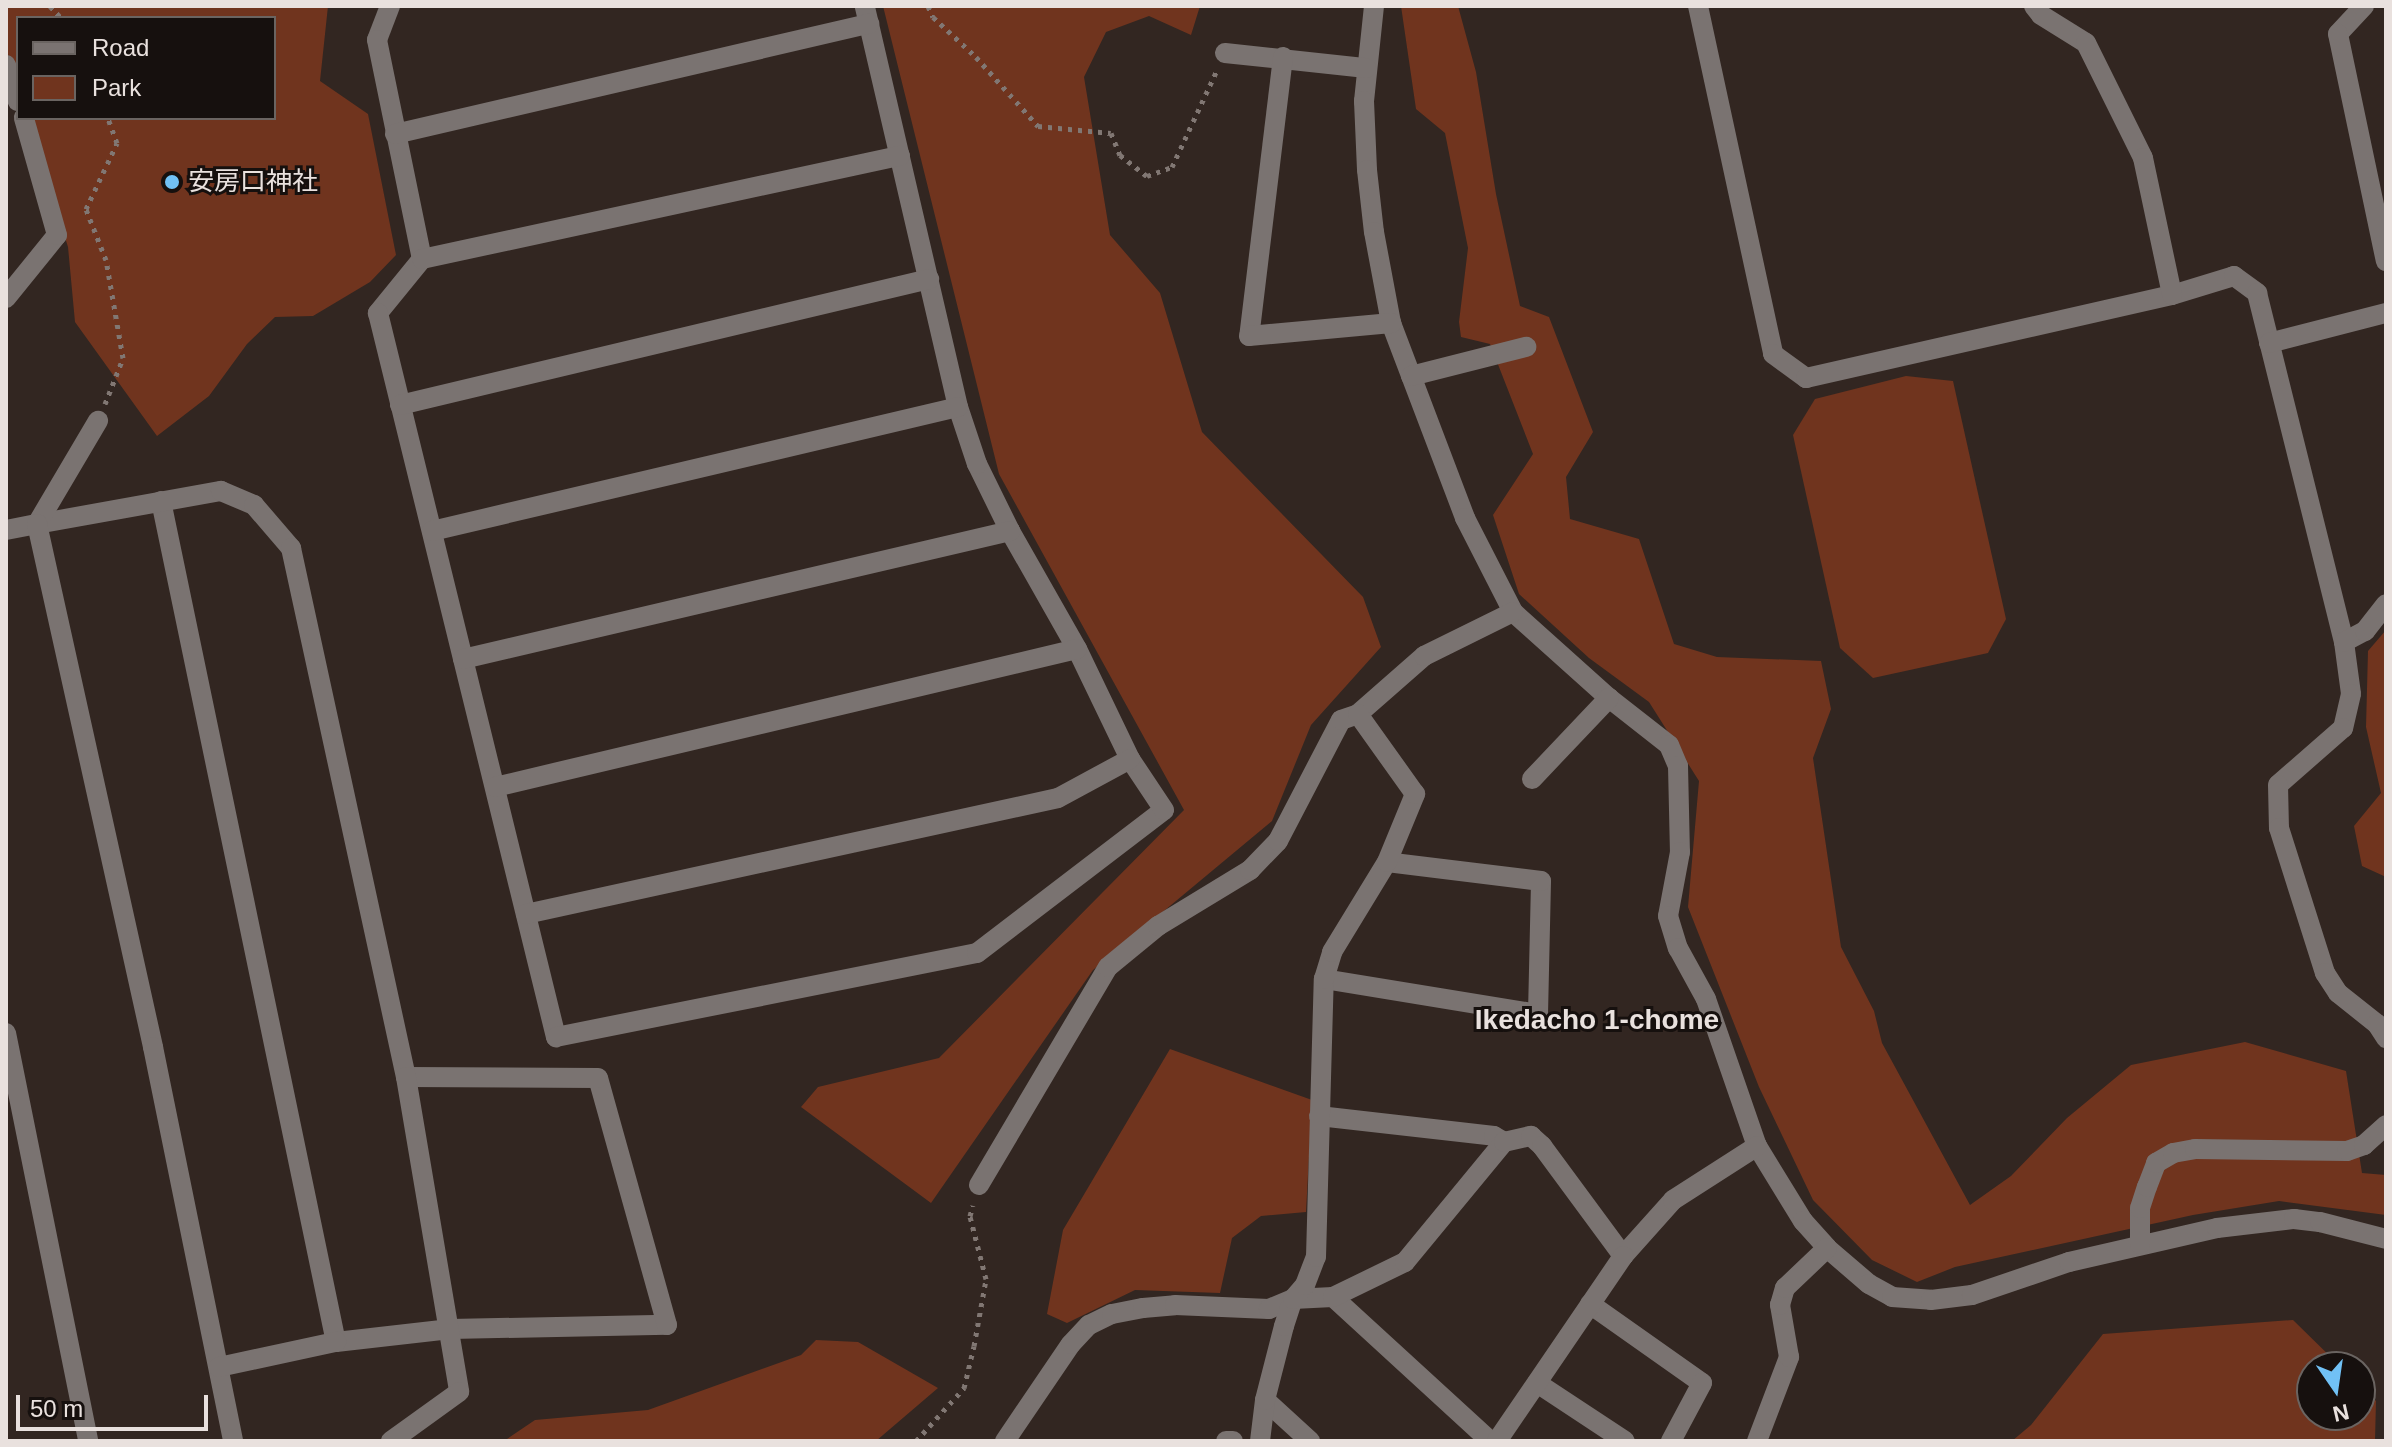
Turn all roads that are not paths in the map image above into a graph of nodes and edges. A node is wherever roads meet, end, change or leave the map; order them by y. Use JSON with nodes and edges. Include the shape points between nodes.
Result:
{"nodes":[{"id":1,"x":390,"y":6,"type":"edge"},
{"id":2,"x":1374,"y":6,"type":"edge"},
{"id":3,"x":1698,"y":6,"type":"edge"},
{"id":4,"x":2034,"y":6,"type":"edge"},
{"id":5,"x":2364,"y":6,"type":"edge"},
{"id":6,"x":867,"y":15,"type":"edge"},
{"id":7,"x":1225,"y":53,"type":"road end"},
{"id":8,"x":1283,"y":57,"type":"junction"},
{"id":9,"x":6,"y":65,"type":"edge"},
{"id":10,"x":1366,"y":68,"type":"junction"},
{"id":11,"x":16,"y":95,"type":"edge"},
{"id":12,"x":25,"y":120,"type":"edge"},
{"id":13,"x":395,"y":134,"type":"junction"},
{"id":14,"x":900,"y":156,"type":"junction"},
{"id":15,"x":422,"y":259,"type":"junction"},
{"id":16,"x":2386,"y":261,"type":"edge"},
{"id":17,"x":929,"y":279,"type":"junction"},
{"id":18,"x":2172,"y":295,"type":"junction"},
{"id":19,"x":6,"y":298,"type":"edge"},
{"id":20,"x":2386,"y":313,"type":"edge"},
{"id":21,"x":1391,"y":323,"type":"junction"},
{"id":22,"x":2269,"y":343,"type":"junction"},
{"id":23,"x":1526,"y":347,"type":"dead end"},
{"id":24,"x":1411,"y":376,"type":"junction"},
{"id":25,"x":400,"y":405,"type":"junction"},
{"id":26,"x":958,"y":407,"type":"junction"},
{"id":27,"x":98,"y":421,"type":"road end"},
{"id":28,"x":161,"y":501,"type":"junction"},
{"id":29,"x":37,"y":524,"type":"junction"},
{"id":30,"x":6,"y":530,"type":"edge"},
{"id":31,"x":432,"y":531,"type":"junction"},
{"id":32,"x":1010,"y":531,"type":"junction"},
{"id":33,"x":2386,"y":604,"type":"edge"},
{"id":34,"x":1513,"y":612,"type":"junction"},
{"id":35,"x":2344,"y":642,"type":"junction"},
{"id":36,"x":1077,"y":649,"type":"junction"},
{"id":37,"x":463,"y":659,"type":"junction"},
{"id":38,"x":1609,"y":698,"type":"junction"},
{"id":39,"x":1358,"y":714,"type":"junction"},
{"id":40,"x":1130,"y":759,"type":"junction"},
{"id":41,"x":1532,"y":779,"type":"dead end"},
{"id":42,"x":495,"y":787,"type":"junction"},
{"id":43,"x":1387,"y":862,"type":"junction"},
{"id":44,"x":526,"y":914,"type":"junction"},
{"id":45,"x":1324,"y":979,"type":"junction"},
{"id":46,"x":6,"y":1033,"type":"edge"},
{"id":47,"x":2386,"y":1038,"type":"edge"},
{"id":48,"x":406,"y":1077,"type":"junction"},
{"id":49,"x":1319,"y":1116,"type":"junction"},
{"id":50,"x":2386,"y":1125,"type":"edge"},
{"id":51,"x":16,"y":1139,"type":"edge"},
{"id":52,"x":1504,"y":1142,"type":"junction"},
{"id":53,"x":1757,"y":1146,"type":"junction"},
{"id":54,"x":979,"y":1185,"type":"road end"},
{"id":55,"x":2386,"y":1239,"type":"edge"},
{"id":56,"x":2140,"y":1244,"type":"junction"},
{"id":57,"x":1827,"y":1248,"type":"junction"},
{"id":58,"x":1623,"y":1256,"type":"junction"},
{"id":59,"x":1333,"y":1297,"type":"junction"},
{"id":60,"x":1293,"y":1299,"type":"junction"},
{"id":61,"x":1590,"y":1304,"type":"junction"},
{"id":62,"x":450,"y":1329,"type":"junction"},
{"id":63,"x":336,"y":1342,"type":"junction"},
{"id":64,"x":219,"y":1367,"type":"junction"},
{"id":65,"x":1537,"y":1383,"type":"junction"},
{"id":66,"x":1265,"y":1400,"type":"junction"},
{"id":67,"x":88,"y":1441,"type":"edge"},
{"id":68,"x":233,"y":1441,"type":"edge"},
{"id":69,"x":391,"y":1441,"type":"edge"},
{"id":70,"x":1005,"y":1441,"type":"edge"},
{"id":71,"x":1226,"y":1441,"type":"edge"},
{"id":72,"x":1233,"y":1441,"type":"edge"},
{"id":73,"x":1260,"y":1441,"type":"edge"},
{"id":74,"x":1310,"y":1441,"type":"edge"},
{"id":75,"x":1490,"y":1441,"type":"edge"},
{"id":76,"x":1497,"y":1441,"type":"edge"},
{"id":77,"x":1625,"y":1441,"type":"edge"},
{"id":78,"x":1671,"y":1441,"type":"edge"},
{"id":79,"x":1757,"y":1441,"type":"edge"}],
"edges":[{"from":1,"to":13,"type":"street","via":[[377,40]]},
{"from":2,"to":10,"type":"street"},
{"from":3,"to":18,"type":"street","via":[[1773,354],[1806,378]]},
{"from":4,"to":18,"type":"street","via":[[2086,43],[2143,158]]},
{"from":5,"to":16,"type":"street","via":[[2338,34]]},
{"from":6,"to":13,"type":"street"},
{"from":6,"to":14,"type":"street"},
{"from":7,"to":8,"type":"street"},
{"from":8,"to":10,"type":"street"},
{"from":8,"to":21,"type":"street","via":[[1249,336]]},
{"from":9,"to":11,"type":"street"},
{"from":10,"to":21,"type":"street","via":[[1367,170]]},
{"from":12,"to":19,"type":"street","via":[[57,235]]},
{"from":13,"to":15,"type":"street"},
{"from":14,"to":15,"type":"street"},
{"from":14,"to":17,"type":"street"},
{"from":15,"to":25,"type":"street","via":[[378,313]]},
{"from":17,"to":25,"type":"street"},
{"from":17,"to":26,"type":"street"},
{"from":18,"to":22,"type":"street","via":[[2234,276],[2257,293]]},
{"from":20,"to":22,"type":"street"},
{"from":21,"to":24,"type":"street"},
{"from":22,"to":35,"type":"street"},
{"from":23,"to":24,"type":"street"},
{"from":24,"to":34,"type":"street","via":[[1465,518]]},
{"from":25,"to":31,"type":"street"},
{"from":26,"to":31,"type":"street"},
{"from":26,"to":32,"type":"street","via":[[977,464]]},
{"from":27,"to":29,"type":"street"},
{"from":28,"to":29,"type":"street"},
{"from":28,"to":48,"type":"street","via":[[221,491],[254,505],[291,548]]},
{"from":28,"to":63,"type":"street"},
{"from":29,"to":30,"type":"street"},
{"from":29,"to":64,"type":"street"},
{"from":31,"to":37,"type":"street"},
{"from":32,"to":36,"type":"street"},
{"from":32,"to":37,"type":"street"},
{"from":33,"to":35,"type":"street","via":[[2365,631]]},
{"from":34,"to":38,"type":"street"},
{"from":34,"to":39,"type":"street","via":[[1424,656]]},
{"from":35,"to":47,"type":"street","via":[[2351,694],[2343,728],[2278,785],[2279,828],[2325,973],[2338,993],[2377,1024]]},
{"from":36,"to":40,"type":"street"},
{"from":36,"to":42,"type":"street"},
{"from":37,"to":42,"type":"street"},
{"from":38,"to":41,"type":"street"},
{"from":38,"to":53,"type":"street","via":[[1669,745],[1678,766],[1680,852],[1668,916],[1678,948],[1706,999]]},
{"from":39,"to":43,"type":"street","via":[[1415,794]]},
{"from":39,"to":54,"type":"street","via":[[1341,720],[1269,851],[1250,870],[1158,926],[1108,967]]},
{"from":40,"to":44,"type":"street","via":[[1058,798]]},
{"from":40,"to":44,"type":"street","via":[[1164,810],[977,953],[556,1037]]},
{"from":42,"to":44,"type":"street"},
{"from":43,"to":45,"type":"street","via":[[1332,952]]},
{"from":43,"to":45,"type":"street","via":[[1541,881],[1538,1014]]},
{"from":45,"to":49,"type":"street"},
{"from":46,"to":51,"type":"street"},
{"from":48,"to":62,"type":"street"},
{"from":48,"to":62,"type":"street","via":[[598,1078],[667,1325]]},
{"from":49,"to":52,"type":"street","via":[[1494,1136]]},
{"from":49,"to":60,"type":"street","via":[[1316,1257]]},
{"from":50,"to":56,"type":"street","via":[[2364,1145],[2347,1151],[2173,1153],[2156,1163],[2147,1187],[2140,1208]]},
{"from":51,"to":67,"type":"street"},
{"from":52,"to":58,"type":"street","via":[[1531,1136],[1542,1146]]},
{"from":52,"to":59,"type":"street","via":[[1405,1262]]},
{"from":53,"to":57,"type":"street","via":[[1803,1221]]},
{"from":53,"to":58,"type":"street","via":[[1673,1200]]},
{"from":55,"to":56,"type":"street","via":[[2294,1219]]},
{"from":56,"to":57,"type":"street","via":[[1972,1295],[1931,1300],[1892,1297]]},
{"from":57,"to":79,"type":"street","via":[[1785,1288],[1780,1305],[1789,1357]]},
{"from":58,"to":61,"type":"street"},
{"from":59,"to":60,"type":"street"},
{"from":59,"to":75,"type":"street"},
{"from":60,"to":66,"type":"street"},
{"from":60,"to":70,"type":"street","via":[[1269,1309],[1175,1305],[1101,1319],[1071,1344]]},
{"from":61,"to":65,"type":"street"},
{"from":61,"to":78,"type":"street","via":[[1702,1383]]},
{"from":62,"to":63,"type":"street"},
{"from":62,"to":69,"type":"street","via":[[459,1392]]},
{"from":63,"to":64,"type":"street"},
{"from":64,"to":68,"type":"street"},
{"from":65,"to":76,"type":"street"},
{"from":65,"to":77,"type":"street"},
{"from":66,"to":73,"type":"street"},
{"from":66,"to":74,"type":"street"},
{"from":71,"to":72,"type":"street"}]}
